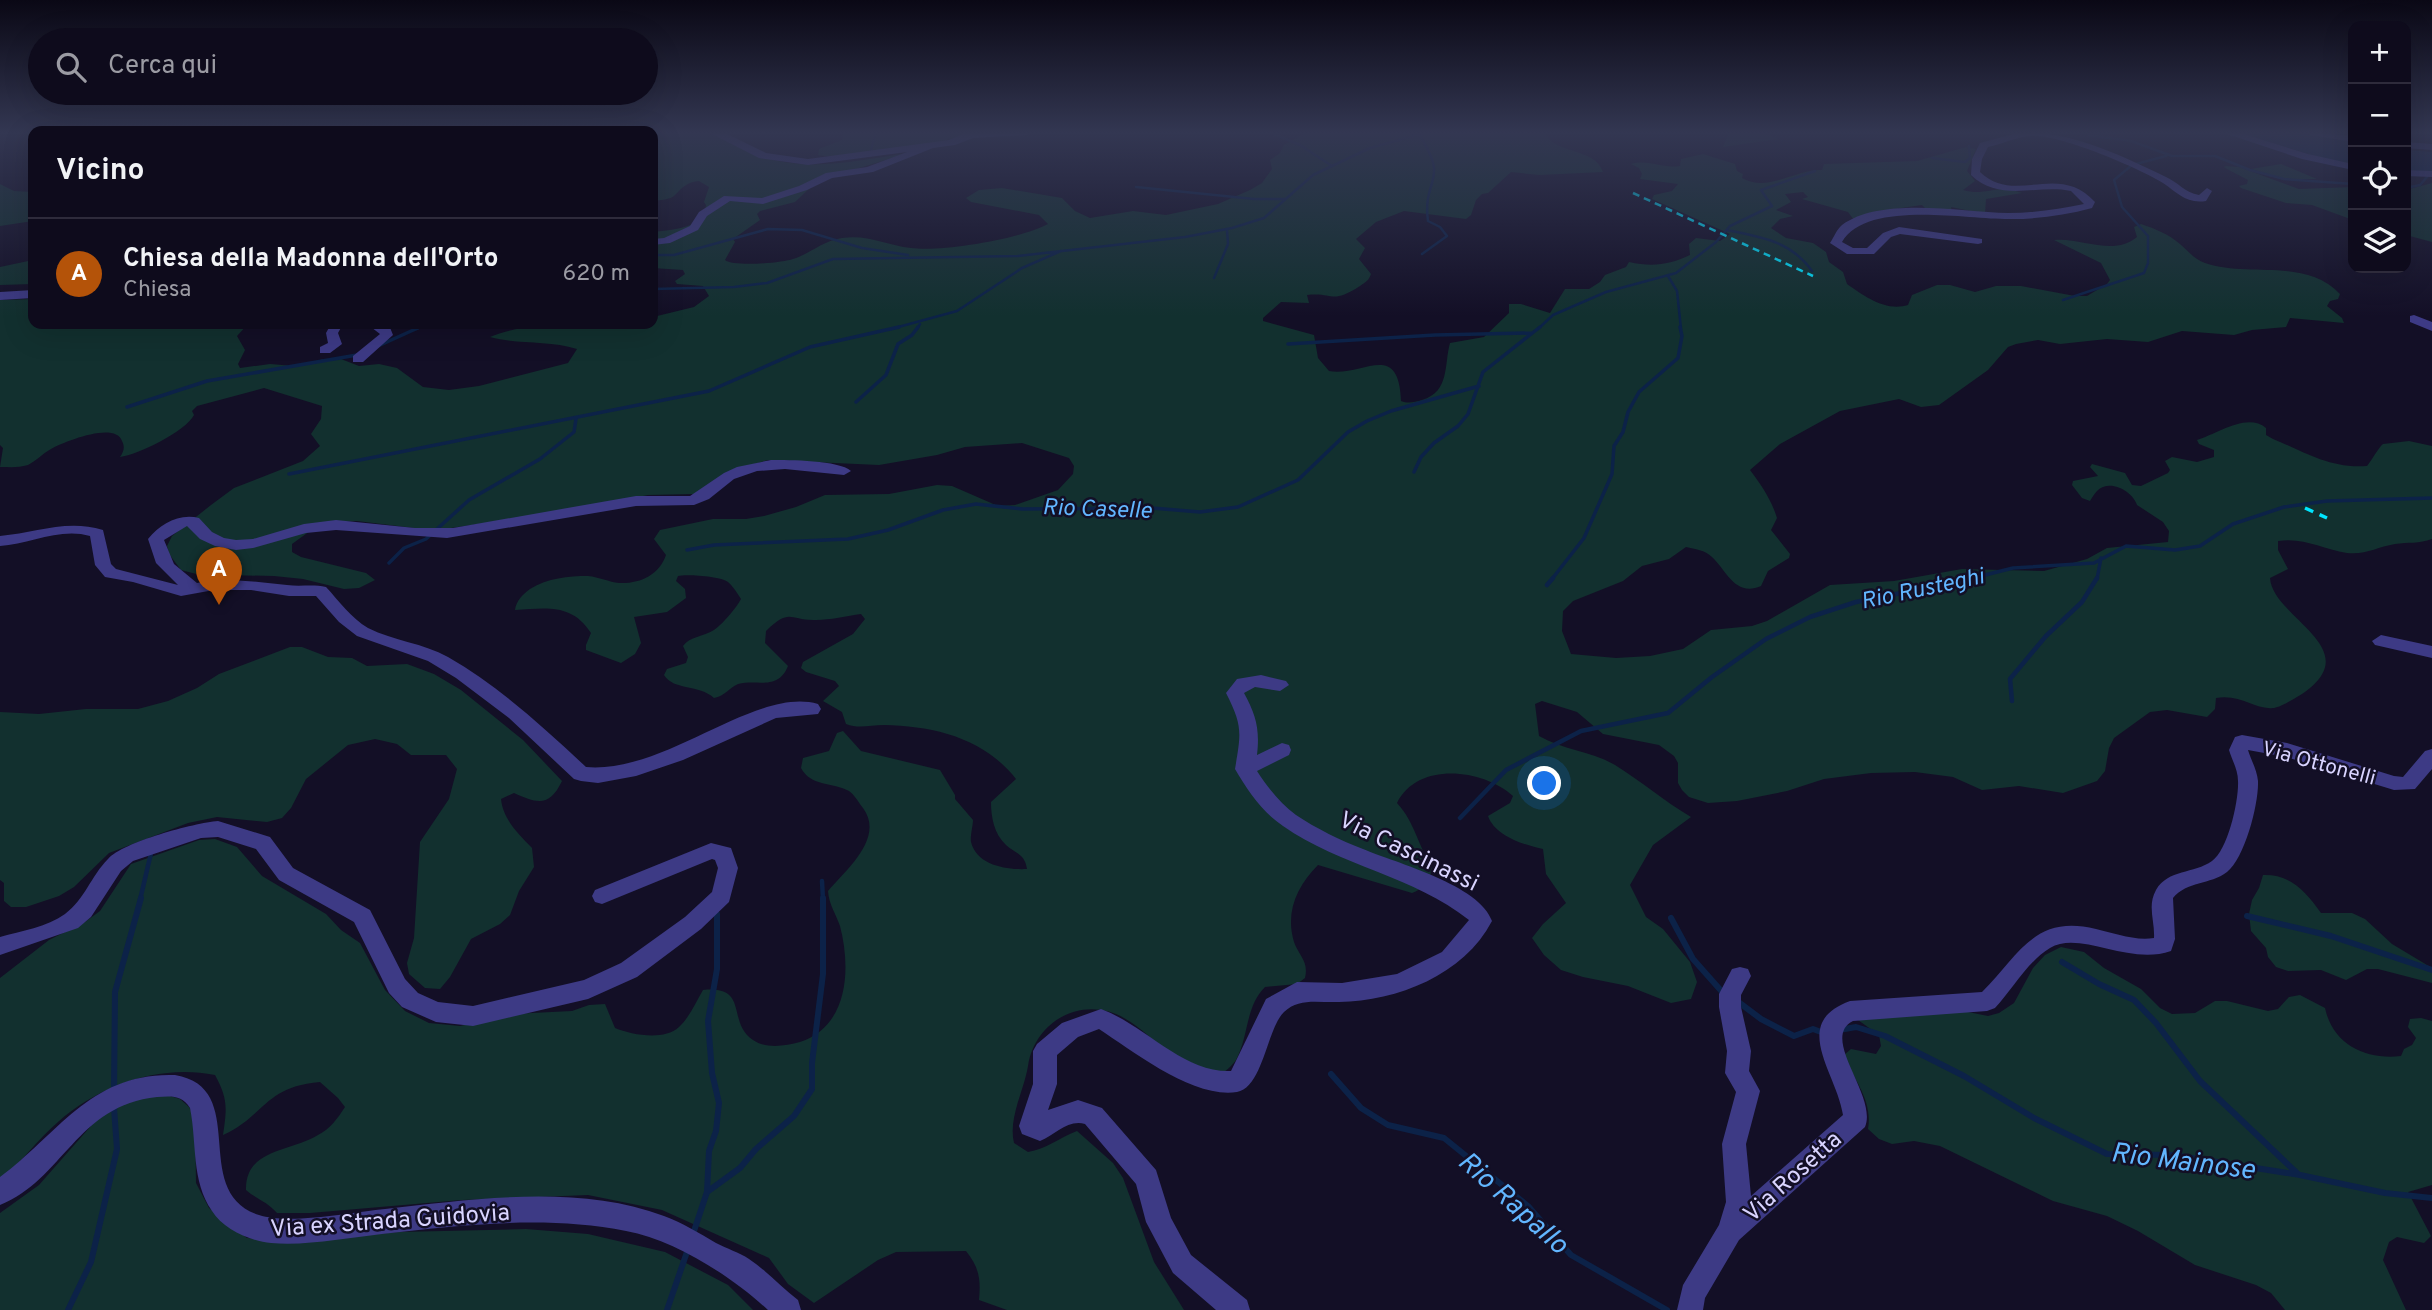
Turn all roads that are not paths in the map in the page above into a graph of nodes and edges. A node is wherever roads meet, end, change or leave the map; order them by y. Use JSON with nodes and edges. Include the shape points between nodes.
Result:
{"nodes":[{"id":1,"x":787,"y":193,"type":"edge"},
{"id":2,"x":2078,"y":193,"type":"edge"},
{"id":3,"x":2182,"y":193,"type":"edge"},
{"id":4,"x":2206,"y":193,"type":"edge"},
{"id":5,"x":1978,"y":241,"type":"dead end"},
{"id":6,"x":658,"y":242,"type":"edge"},
{"id":7,"x":28,"y":294,"type":"edge"},
{"id":8,"x":0,"y":296,"type":"edge"},
{"id":9,"x":2414,"y":319,"type":"dead end"},
{"id":10,"x":2432,"y":327,"type":"edge"},
{"id":11,"x":334,"y":329,"type":"edge"},
{"id":12,"x":384,"y":329,"type":"edge"},
{"id":13,"x":325,"y":350,"type":"dead end"},
{"id":14,"x":358,"y":359,"type":"dead end"},
{"id":15,"x":844,"y":471,"type":"dead end"},
{"id":16,"x":0,"y":541,"type":"edge"},
{"id":17,"x":193,"y":588,"type":"junction"},
{"id":18,"x":2381,"y":642,"type":"dead end"},
{"id":19,"x":2432,"y":652,"type":"edge"},
{"id":20,"x":1280,"y":685,"type":"dead end"},
{"id":21,"x":812,"y":709,"type":"dead end"},
{"id":22,"x":1282,"y":750,"type":"dead end"},
{"id":23,"x":2432,"y":756,"type":"edge"},
{"id":24,"x":1245,"y":769,"type":"junction"},
{"id":25,"x":602,"y":896,"type":"dead end"},
{"id":26,"x":0,"y":946,"type":"edge"},
{"id":27,"x":1740,"y":976,"type":"dead end"},
{"id":28,"x":1933,"y":1004,"type":"joint"},
{"id":29,"x":0,"y":1193,"type":"edge"},
{"id":30,"x":1730,"y":1231,"type":"junction"},
{"id":31,"x":788,"y":1310,"type":"edge"},
{"id":32,"x":1237,"y":1310,"type":"edge"},
{"id":33,"x":1690,"y":1310,"type":"edge"}],
"edges":[{"from":1,"to":6,"type":"street","via":[[763,201],[727,198],[703,214],[694,228]]},
{"from":2,"to":5,"type":"street","via":[[2090,202],[2088,206],[2010,216],[1894,214],[1845,228],[1836,243],[1851,252],[1870,252],[1886,235],[1899,230]]},
{"from":3,"to":4,"type":"street","via":[[2202,199]]},
{"from":7,"to":8,"type":"street"},
{"from":9,"to":10,"type":"street"},
{"from":11,"to":13,"type":"street","via":[[335,344]]},
{"from":12,"to":14,"type":"street","via":[[387,335]]},
{"from":15,"to":17,"type":"street","via":[[758,465],[726,477],[695,500],[634,501],[449,533],[349,524],[320,526],[239,546],[217,541],[200,532],[193,521],[184,520],[156,539],[169,572]]},
{"from":16,"to":17,"type":"street","via":[[85,528],[97,533],[103,565],[111,573],[181,591]]},
{"from":17,"to":21,"type":"street","via":[[251,585],[320,591],[362,631],[439,659],[481,685],[581,774],[599,778],[631,772],[764,714]]},
{"from":18,"to":19,"type":"street"},
{"from":20,"to":24,"type":"street","via":[[1245,682],[1238,686],[1235,694],[1248,718],[1250,736]]},
{"from":22,"to":24,"type":"street"},
{"from":23,"to":28,"type":"street","name":"Via Ottonelli","via":[[2408,784],[2394,783],[2287,750],[2242,742],[2238,750],[2248,780],[2232,853],[2217,868],[2172,885],[2163,895],[2163,945],[2141,950],[2085,936],[2053,937],[2022,960],[1987,1001]]},
{"from":24,"to":32,"type":"street","name":"Via Cascinassi","via":[[1263,797],[1290,821],[1457,898],[1481,921],[1450,958],[1401,983],[1342,993],[1297,992],[1275,1006],[1238,1081],[1214,1082],[1101,1019],[1079,1023],[1045,1051],[1045,1084],[1031,1126],[1040,1130],[1056,1118],[1078,1111],[1093,1116],[1147,1178],[1160,1222],[1182,1264]]},
{"from":25,"to":26,"type":"street","via":[[711,851],[724,854],[729,868],[722,896],[629,970],[588,989],[472,1016],[436,1012],[410,1000],[397,986],[362,916],[286,874],[263,843],[218,829],[200,830],[126,855],[114,865],[84,911],[70,922]]},
{"from":27,"to":30,"type":"street","name":"Via Rosetta","via":[[1730,994],[1730,1007],[1739,1051],[1737,1073],[1748,1091],[1734,1144],[1739,1202]]},
{"from":28,"to":30,"type":"street","name":"Via Rosetta","via":[[1850,1011],[1838,1017],[1829,1033],[1831,1048],[1853,1099],[1856,1119]]},
{"from":29,"to":31,"type":"street","name":"Via ex Strada Guidovia","via":[[95,1107],[116,1096],[179,1086],[194,1094],[203,1108],[207,1170],[220,1199],[231,1213],[262,1230],[483,1211],[575,1211],[662,1228],[737,1266]]},
{"from":30,"to":33,"type":"street","name":"Via Rosetta","via":[[1692,1294]]}]}
